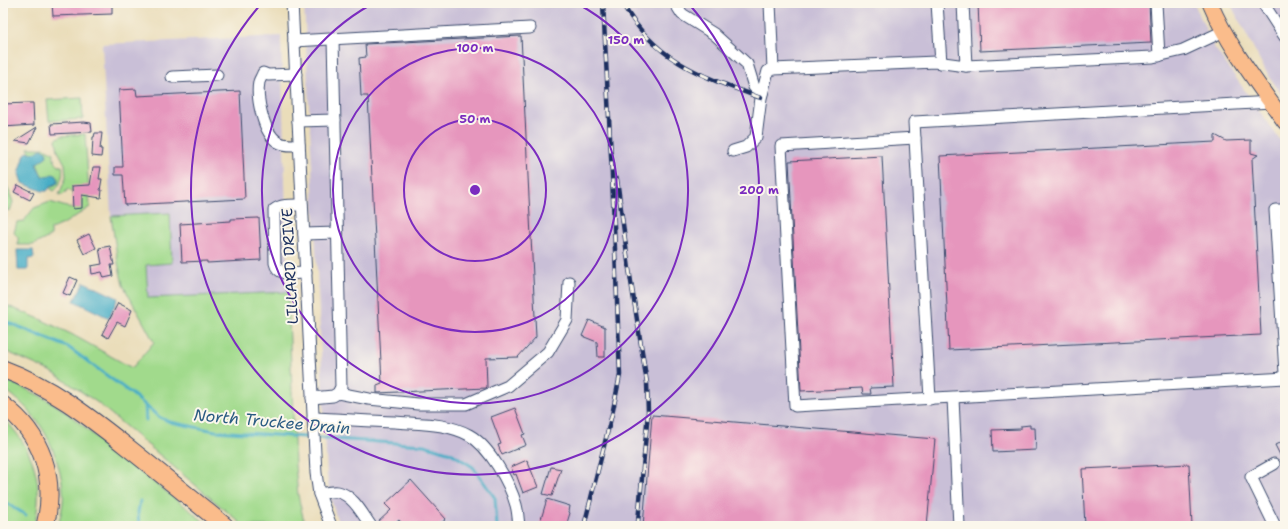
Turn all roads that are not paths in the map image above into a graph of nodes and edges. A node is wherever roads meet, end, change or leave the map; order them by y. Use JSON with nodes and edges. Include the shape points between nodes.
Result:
{"nodes":[{"id":1,"x":292,"y":3,"type":"edge"},
{"id":2,"x":675,"y":3,"type":"edge"},
{"id":3,"x":770,"y":3,"type":"edge"},
{"id":4,"x":937,"y":3,"type":"edge"},
{"id":5,"x":963,"y":3,"type":"edge"},
{"id":6,"x":1156,"y":3,"type":"edge"},
{"id":7,"x":1210,"y":3,"type":"edge"},
{"id":8,"x":1263,"y":3,"type":"edge"},
{"id":9,"x":530,"y":28,"type":"dead end"},
{"id":10,"x":1224,"y":31,"type":"junction"},
{"id":11,"x":1285,"y":37,"type":"edge"},
{"id":12,"x":333,"y":39,"type":"junction"},
{"id":13,"x":294,"y":41,"type":"junction"},
{"id":14,"x":1159,"y":56,"type":"junction"},
{"id":15,"x":941,"y":63,"type":"junction"},
{"id":16,"x":966,"y":66,"type":"junction"},
{"id":17,"x":773,"y":69,"type":"junction"},
{"id":18,"x":296,"y":74,"type":"junction"},
{"id":19,"x":217,"y":75,"type":"dead end"},
{"id":20,"x":172,"y":77,"type":"dead end"},
{"id":21,"x":762,"y":93,"type":"junction"},
{"id":22,"x":1272,"y":102,"type":"junction"},
{"id":23,"x":335,"y":120,"type":"junction"},
{"id":24,"x":298,"y":121,"type":"junction"},
{"id":25,"x":1285,"y":122,"type":"edge"},
{"id":26,"x":915,"y":138,"type":"junction"},
{"id":27,"x":299,"y":145,"type":"junction"},
{"id":28,"x":734,"y":151,"type":"dead end"},
{"id":29,"x":302,"y":205,"type":"junction"},
{"id":30,"x":1285,"y":210,"type":"edge"},
{"id":31,"x":337,"y":233,"type":"junction"},
{"id":32,"x":304,"y":234,"type":"junction"},
{"id":33,"x":306,"y":273,"type":"junction"},
{"id":34,"x":569,"y":282,"type":"dead end"},
{"id":35,"x":3,"y":369,"type":"edge"},
{"id":36,"x":1285,"y":373,"type":"edge"},
{"id":37,"x":1285,"y":378,"type":"edge"},
{"id":38,"x":338,"y":393,"type":"junction"},
{"id":39,"x":312,"y":398,"type":"junction"},
{"id":40,"x":953,"y":398,"type":"junction"},
{"id":41,"x":930,"y":399,"type":"junction"},
{"id":42,"x":3,"y":405,"type":"edge"},
{"id":43,"x":313,"y":422,"type":"junction"},
{"id":44,"x":1274,"y":464,"type":"dead end"},
{"id":45,"x":320,"y":494,"type":"junction"},
{"id":46,"x":45,"y":526,"type":"edge"},
{"id":47,"x":225,"y":526,"type":"edge"},
{"id":48,"x":331,"y":526,"type":"edge"},
{"id":49,"x":371,"y":526,"type":"edge"},
{"id":50,"x":519,"y":526,"type":"edge"},
{"id":51,"x":959,"y":526,"type":"edge"},
{"id":52,"x":1275,"y":526,"type":"edge"}],
"edges":[{"from":1,"to":13,"type":"street","name":"LILLARD DRIVE"},
{"from":2,"to":21,"type":"street","via":[[682,14],[714,34],[747,64],[754,87]]},
{"from":3,"to":17,"type":"street"},
{"from":4,"to":15,"type":"street"},
{"from":5,"to":16,"type":"street"},
{"from":6,"to":14,"type":"street"},
{"from":7,"to":10,"type":"main road"},
{"from":8,"to":11,"type":"street"},
{"from":9,"to":12,"type":"street"},
{"from":10,"to":14,"type":"street","via":[[1183,50]]},
{"from":10,"to":22,"type":"main road"},
{"from":12,"to":13,"type":"street"},
{"from":12,"to":23,"type":"street"},
{"from":13,"to":18,"type":"street","name":"LILLARD DRIVE"},
{"from":14,"to":16,"type":"street"},
{"from":15,"to":16,"type":"street"},
{"from":15,"to":17,"type":"street"},
{"from":17,"to":21,"type":"street","via":[[768,71]]},
{"from":18,"to":24,"type":"street","name":"LILLARD DRIVE"},
{"from":18,"to":27,"type":"street","via":[[263,74],[259,82],[260,111],[277,142]]},
{"from":19,"to":20,"type":"street"},
{"from":21,"to":28,"type":"street","via":[[756,137],[746,147]]},
{"from":22,"to":25,"type":"main road"},
{"from":22,"to":26,"type":"street","via":[[914,122]]},
{"from":23,"to":24,"type":"street"},
{"from":23,"to":31,"type":"street"},
{"from":24,"to":27,"type":"street","name":"LILLARD DRIVE"},
{"from":26,"to":41,"type":"street"},
{"from":26,"to":41,"type":"street","via":[[781,146],[795,406]]},
{"from":27,"to":29,"type":"street","name":"LILLARD DRIVE"},
{"from":29,"to":32,"type":"street","name":"LILLARD DRIVE"},
{"from":29,"to":33,"type":"street","via":[[282,206],[274,210],[275,263],[281,272]]},
{"from":30,"to":36,"type":"street","via":[[1275,210]]},
{"from":31,"to":32,"type":"street"},
{"from":31,"to":38,"type":"street","via":[[341,374],[341,387]]},
{"from":32,"to":33,"type":"street","name":"LILLARD DRIVE"},
{"from":33,"to":39,"type":"street","name":"LILLARD DRIVE"},
{"from":34,"to":38,"type":"street","via":[[567,320],[548,352],[508,386],[466,404],[418,404]]},
{"from":35,"to":47,"type":"highway","via":[[21,375],[61,397],[128,447]]},
{"from":37,"to":40,"type":"street"},
{"from":38,"to":39,"type":"street","via":[[333,396]]},
{"from":39,"to":43,"type":"street","name":"LILLARD DRIVE"},
{"from":40,"to":41,"type":"street"},
{"from":40,"to":51,"type":"street"},
{"from":42,"to":46,"type":"highway","via":[[23,421],[37,442],[46,465],[50,489],[49,513]]},
{"from":43,"to":45,"type":"street","name":"LILLARD DRIVE"},
{"from":43,"to":50,"type":"street","via":[[423,424],[445,427],[469,435],[485,450],[509,488],[516,506]]},
{"from":44,"to":52,"type":"street","via":[[1251,477]]},
{"from":45,"to":48,"type":"street","name":"LILLARD DRIVE"},
{"from":45,"to":49,"type":"street","via":[[337,492],[347,496]]}]}
